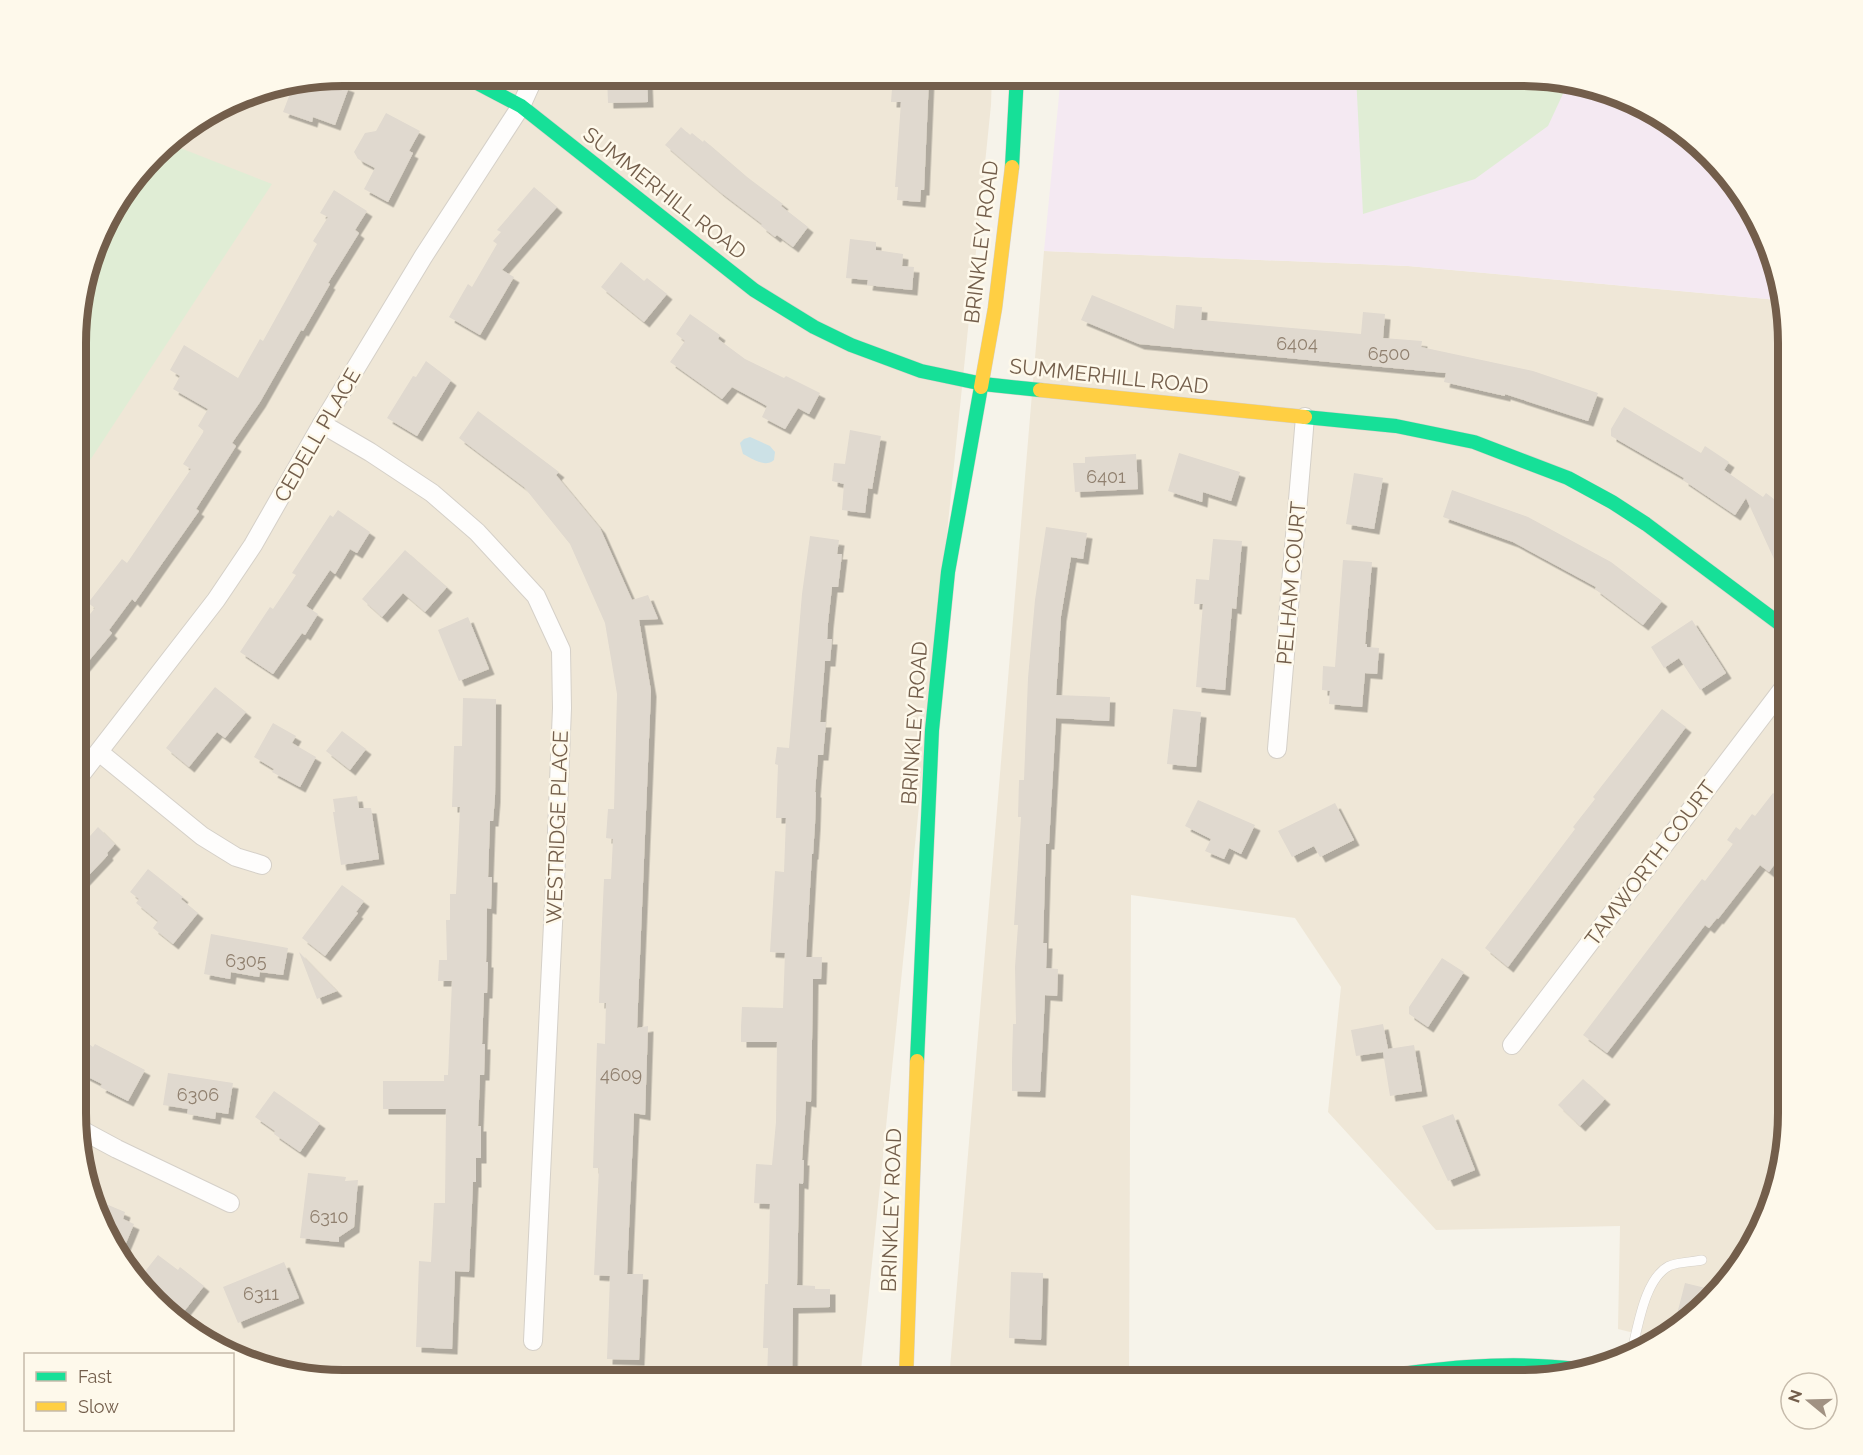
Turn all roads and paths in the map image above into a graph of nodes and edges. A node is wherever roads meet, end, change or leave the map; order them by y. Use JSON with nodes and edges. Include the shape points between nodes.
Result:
{"nodes":[{"id":1,"x":483,"y":86,"type":"edge"},
{"id":2,"x":530,"y":86,"type":"edge"},
{"id":3,"x":1016,"y":86,"type":"edge"},
{"id":4,"x":521,"y":106,"type":"junction"},
{"id":5,"x":983,"y":384,"type":"junction"},
{"id":6,"x":1305,"y":417,"type":"junction"},
{"id":7,"x":322,"y":424,"type":"junction"},
{"id":8,"x":1778,"y":623,"type":"edge"},
{"id":9,"x":1778,"y":694,"type":"edge"},
{"id":10,"x":1277,"y":748,"type":"dead end"},
{"id":11,"x":99,"y":752,"type":"junction"},
{"id":12,"x":86,"y":768,"type":"edge"},
{"id":13,"x":262,"y":865,"type":"dead end"},
{"id":14,"x":1512,"y":1045,"type":"dead end"},
{"id":15,"x":86,"y":1132,"type":"edge"},
{"id":16,"x":230,"y":1203,"type":"dead end"},
{"id":17,"x":1702,"y":1260,"type":"dead end"},
{"id":18,"x":533,"y":1341,"type":"dead end"},
{"id":19,"x":1634,"y":1343,"type":"edge"},
{"id":20,"x":1562,"y":1366,"type":"edge"},
{"id":21,"x":906,"y":1370,"type":"edge"},
{"id":22,"x":1437,"y":1370,"type":"edge"}],
"edges":[{"from":1,"to":4,"type":"main road","name":"SUMMERHILL ROAD"},
{"from":2,"to":4,"type":"street","name":"CEDELL PLACE"},
{"from":3,"to":5,"type":"main road","name":"BRINKLEY ROAD","via":[[1005,232]]},
{"from":4,"to":5,"type":"main road","name":"SUMMERHILL ROAD","via":[[754,290],[805,321],[876,355]]},
{"from":4,"to":7,"type":"street","name":"CEDELL PLACE"},
{"from":5,"to":6,"type":"main road","name":"SUMMERHILL ROAD"},
{"from":5,"to":21,"type":"main road","name":"BRINKLEY ROAD","via":[[948,572],[932,730]]},
{"from":6,"to":8,"type":"main road","name":"SUMMERHILL ROAD","via":[[1396,426],[1474,442],[1568,478],[1646,524]]},
{"from":6,"to":10,"type":"street","name":"PELHAM COURT"},
{"from":7,"to":11,"type":"street","name":"CEDELL PLACE","via":[[253,545],[216,600]]},
{"from":7,"to":18,"type":"street","name":"WESTRIDGE PLACE","via":[[432,493],[477,532],[536,596],[561,650],[555,894]]},
{"from":9,"to":14,"type":"street","name":"TAMWORTH COURT"},
{"from":11,"to":12,"type":"street","name":"CEDELL PLACE"},
{"from":11,"to":13,"type":"street","via":[[202,836],[236,857]]},
{"from":15,"to":16,"type":"street"},
{"from":17,"to":19,"type":"lane","via":[[1671,1265],[1658,1273],[1649,1289]]},
{"from":20,"to":22,"type":"main road"}]}
